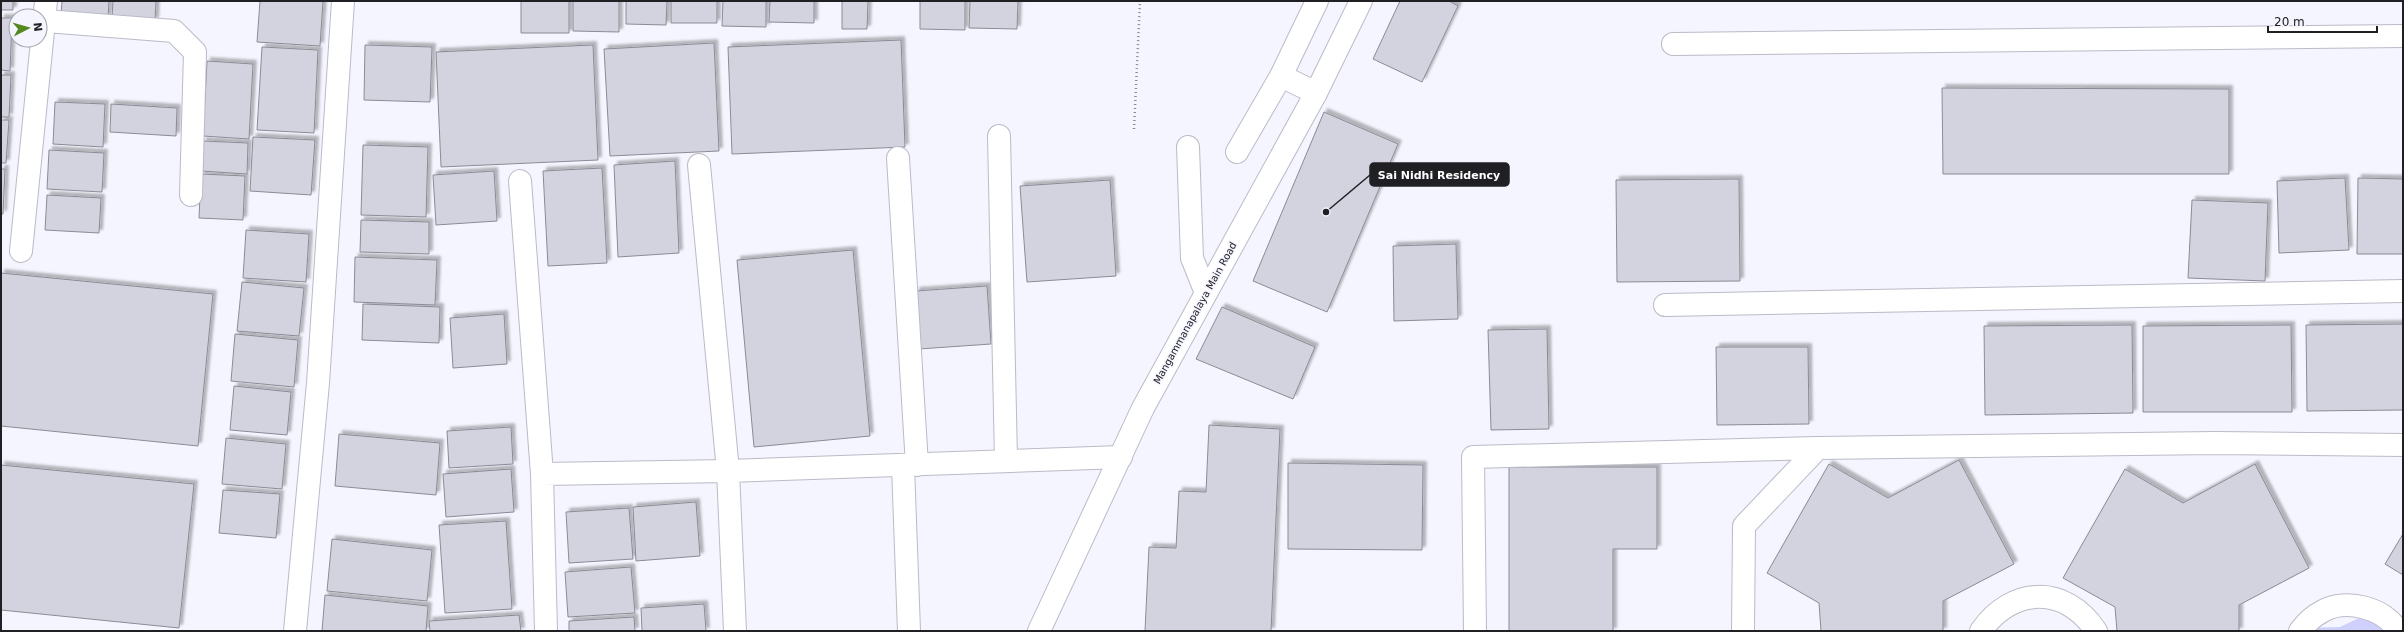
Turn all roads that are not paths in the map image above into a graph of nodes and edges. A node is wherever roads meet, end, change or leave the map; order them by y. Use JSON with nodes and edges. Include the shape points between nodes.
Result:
{"nodes":[{"id":1,"x":343,"y":1,"type":"edge"},
{"id":2,"x":1317,"y":1,"type":"edge"},
{"id":3,"x":1361,"y":1,"type":"edge"},
{"id":4,"x":48,"y":11,"type":"edge"},
{"id":5,"x":2403,"y":36,"type":"edge"},
{"id":6,"x":1673,"y":44,"type":"dead end"},
{"id":7,"x":42,"y":48,"type":"edge"},
{"id":8,"x":1280,"y":76,"type":"junction"},
{"id":9,"x":1316,"y":93,"type":"junction"},
{"id":10,"x":999,"y":136,"type":"dead end"},
{"id":11,"x":1188,"y":147,"type":"dead end"},
{"id":12,"x":1238,"y":152,"type":"dead end"},
{"id":13,"x":898,"y":158,"type":"dead end"},
{"id":14,"x":699,"y":165,"type":"dead end"},
{"id":15,"x":520,"y":180,"type":"dead end"},
{"id":16,"x":192,"y":195,"type":"dead end"},
{"id":17,"x":20,"y":251,"type":"dead end"},
{"id":18,"x":2403,"y":291,"type":"edge"},
{"id":19,"x":1206,"y":293,"type":"junction"},
{"id":20,"x":1666,"y":305,"type":"dead end"},
{"id":21,"x":2403,"y":445,"type":"edge"},
{"id":22,"x":1818,"y":448,"type":"junction"},
{"id":23,"x":1121,"y":457,"type":"junction"},
{"id":24,"x":1006,"y":460,"type":"junction"},
{"id":25,"x":910,"y":465,"type":"junction"},
{"id":26,"x":728,"y":471,"type":"junction"},
{"id":27,"x":542,"y":474,"type":"junction"},
{"id":28,"x":295,"y":631,"type":"edge"},
{"id":29,"x":546,"y":631,"type":"edge"},
{"id":30,"x":735,"y":631,"type":"edge"},
{"id":31,"x":909,"y":631,"type":"edge"},
{"id":32,"x":1039,"y":631,"type":"edge"},
{"id":33,"x":1475,"y":631,"type":"edge"},
{"id":34,"x":1742,"y":631,"type":"edge"},
{"id":35,"x":1981,"y":631,"type":"edge"},
{"id":36,"x":2096,"y":631,"type":"edge"},
{"id":37,"x":2300,"y":631,"type":"edge"},
{"id":38,"x":2398,"y":631,"type":"edge"}],
"edges":[{"from":1,"to":28,"type":"street","via":[[318,383]]},
{"from":2,"to":8,"type":"street"},
{"from":3,"to":9,"type":"street","name":"Mangammanapalaya Main Road"},
{"from":4,"to":16,"type":"street","via":[[174,31],[195,52]]},
{"from":5,"to":6,"type":"street"},
{"from":7,"to":17,"type":"street"},
{"from":8,"to":9,"type":"street"},
{"from":8,"to":12,"type":"street"},
{"from":9,"to":19,"type":"street","name":"Mangammanapalaya Main Road"},
{"from":10,"to":24,"type":"street"},
{"from":11,"to":19,"type":"street","via":[[1192,258]]},
{"from":13,"to":25,"type":"street"},
{"from":14,"to":26,"type":"street"},
{"from":15,"to":27,"type":"street"},
{"from":18,"to":20,"type":"street"},
{"from":19,"to":23,"type":"street","name":"Mangammanapalaya Main Road","via":[[1143,408]]},
{"from":21,"to":22,"type":"street"},
{"from":22,"to":33,"type":"street","via":[[1472,457]]},
{"from":22,"to":34,"type":"street","via":[[1744,526]]},
{"from":23,"to":24,"type":"street"},
{"from":23,"to":32,"type":"street","name":"Mangammanapalaya Main Road"},
{"from":24,"to":25,"type":"street"},
{"from":25,"to":26,"type":"street"},
{"from":25,"to":31,"type":"street"},
{"from":26,"to":27,"type":"street"},
{"from":26,"to":30,"type":"street"},
{"from":27,"to":29,"type":"street"},
{"from":35,"to":36,"type":"street","via":[[1991,617],[2007,604],[2027,597],[2048,597],[2068,603],[2087,617]]},
{"from":37,"to":38,"type":"street","via":[[2308,620],[2324,610],[2342,605],[2361,606],[2380,614]]}]}
